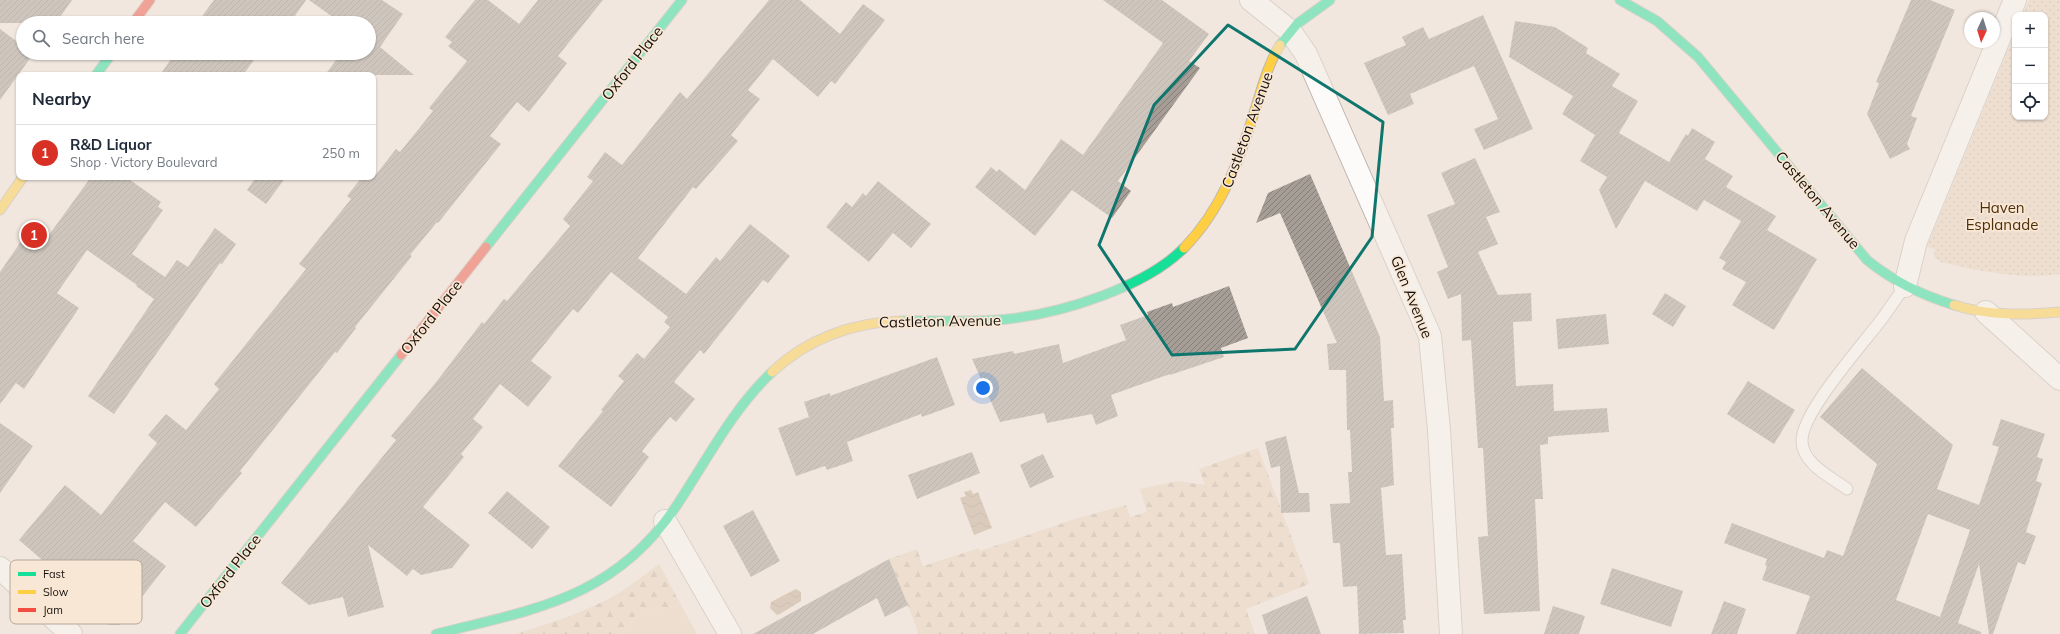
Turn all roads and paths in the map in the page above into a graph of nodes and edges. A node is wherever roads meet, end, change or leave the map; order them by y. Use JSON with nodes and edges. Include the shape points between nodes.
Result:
{"nodes":[{"id":1,"x":150,"y":0,"type":"edge"},
{"id":2,"x":682,"y":0,"type":"edge"},
{"id":3,"x":1251,"y":0,"type":"edge"},
{"id":4,"x":1330,"y":0,"type":"edge"},
{"id":5,"x":1620,"y":0,"type":"edge"},
{"id":6,"x":2015,"y":0,"type":"edge"},
{"id":7,"x":138,"y":16,"type":"edge"},
{"id":8,"x":1290,"y":31,"type":"junction"},
{"id":9,"x":107,"y":60,"type":"edge"},
{"id":10,"x":98,"y":72,"type":"edge"},
{"id":11,"x":21,"y":180,"type":"edge"},
{"id":12,"x":0,"y":210,"type":"edge"},
{"id":13,"x":1904,"y":286,"type":"junction"},
{"id":14,"x":1986,"y":312,"type":"junction"},
{"id":15,"x":2060,"y":312,"type":"edge"},
{"id":16,"x":2060,"y":379,"type":"edge"},
{"id":17,"x":1847,"y":489,"type":"dead end"},
{"id":18,"x":665,"y":521,"type":"junction"},
{"id":19,"x":0,"y":568,"type":"edge"},
{"id":20,"x":10,"y":577,"type":"edge"},
{"id":21,"x":60,"y":624,"type":"edge"},
{"id":22,"x":71,"y":634,"type":"edge"},
{"id":23,"x":180,"y":634,"type":"edge"},
{"id":24,"x":436,"y":634,"type":"edge"},
{"id":25,"x":730,"y":634,"type":"edge"},
{"id":26,"x":1451,"y":634,"type":"edge"}],
"edges":[{"from":1,"to":7,"type":"street"},
{"from":2,"to":23,"type":"street","name":"Oxford Place"},
{"from":3,"to":8,"type":"street","name":"Glen Avenue"},
{"from":4,"to":8,"type":"street","name":"Castleton Avenue"},
{"from":5,"to":13,"type":"street","name":"Castleton Avenue","via":[[1657,21],[1698,57],[1867,260]]},
{"from":6,"to":13,"type":"street","via":[[1916,242]]},
{"from":8,"to":18,"type":"street","name":"Castleton Avenue","via":[[1274,55],[1238,163],[1225,192],[1201,229],[1183,249],[1144,276],[1126,285],[1091,300],[1042,313],[985,321],[912,319],[870,322],[815,340],[789,356],[747,398]]},
{"from":8,"to":26,"type":"street","name":"Glen Avenue","via":[[1306,54],[1430,336],[1439,430]]},
{"from":9,"to":10,"type":"street"},
{"from":11,"to":12,"type":"street"},
{"from":13,"to":14,"type":"street","name":"Castleton Avenue","via":[[1951,304]]},
{"from":13,"to":17,"type":"lane","via":[[1818,402],[1805,428],[1802,442],[1808,461]]},
{"from":14,"to":15,"type":"street","name":"Castleton Avenue"},
{"from":14,"to":16,"type":"street"},
{"from":18,"to":24,"type":"street","name":"Castleton Avenue","via":[[641,551],[616,572],[587,588],[552,604]]},
{"from":18,"to":25,"type":"street"},
{"from":19,"to":20,"type":"street"},
{"from":21,"to":22,"type":"street"}]}
